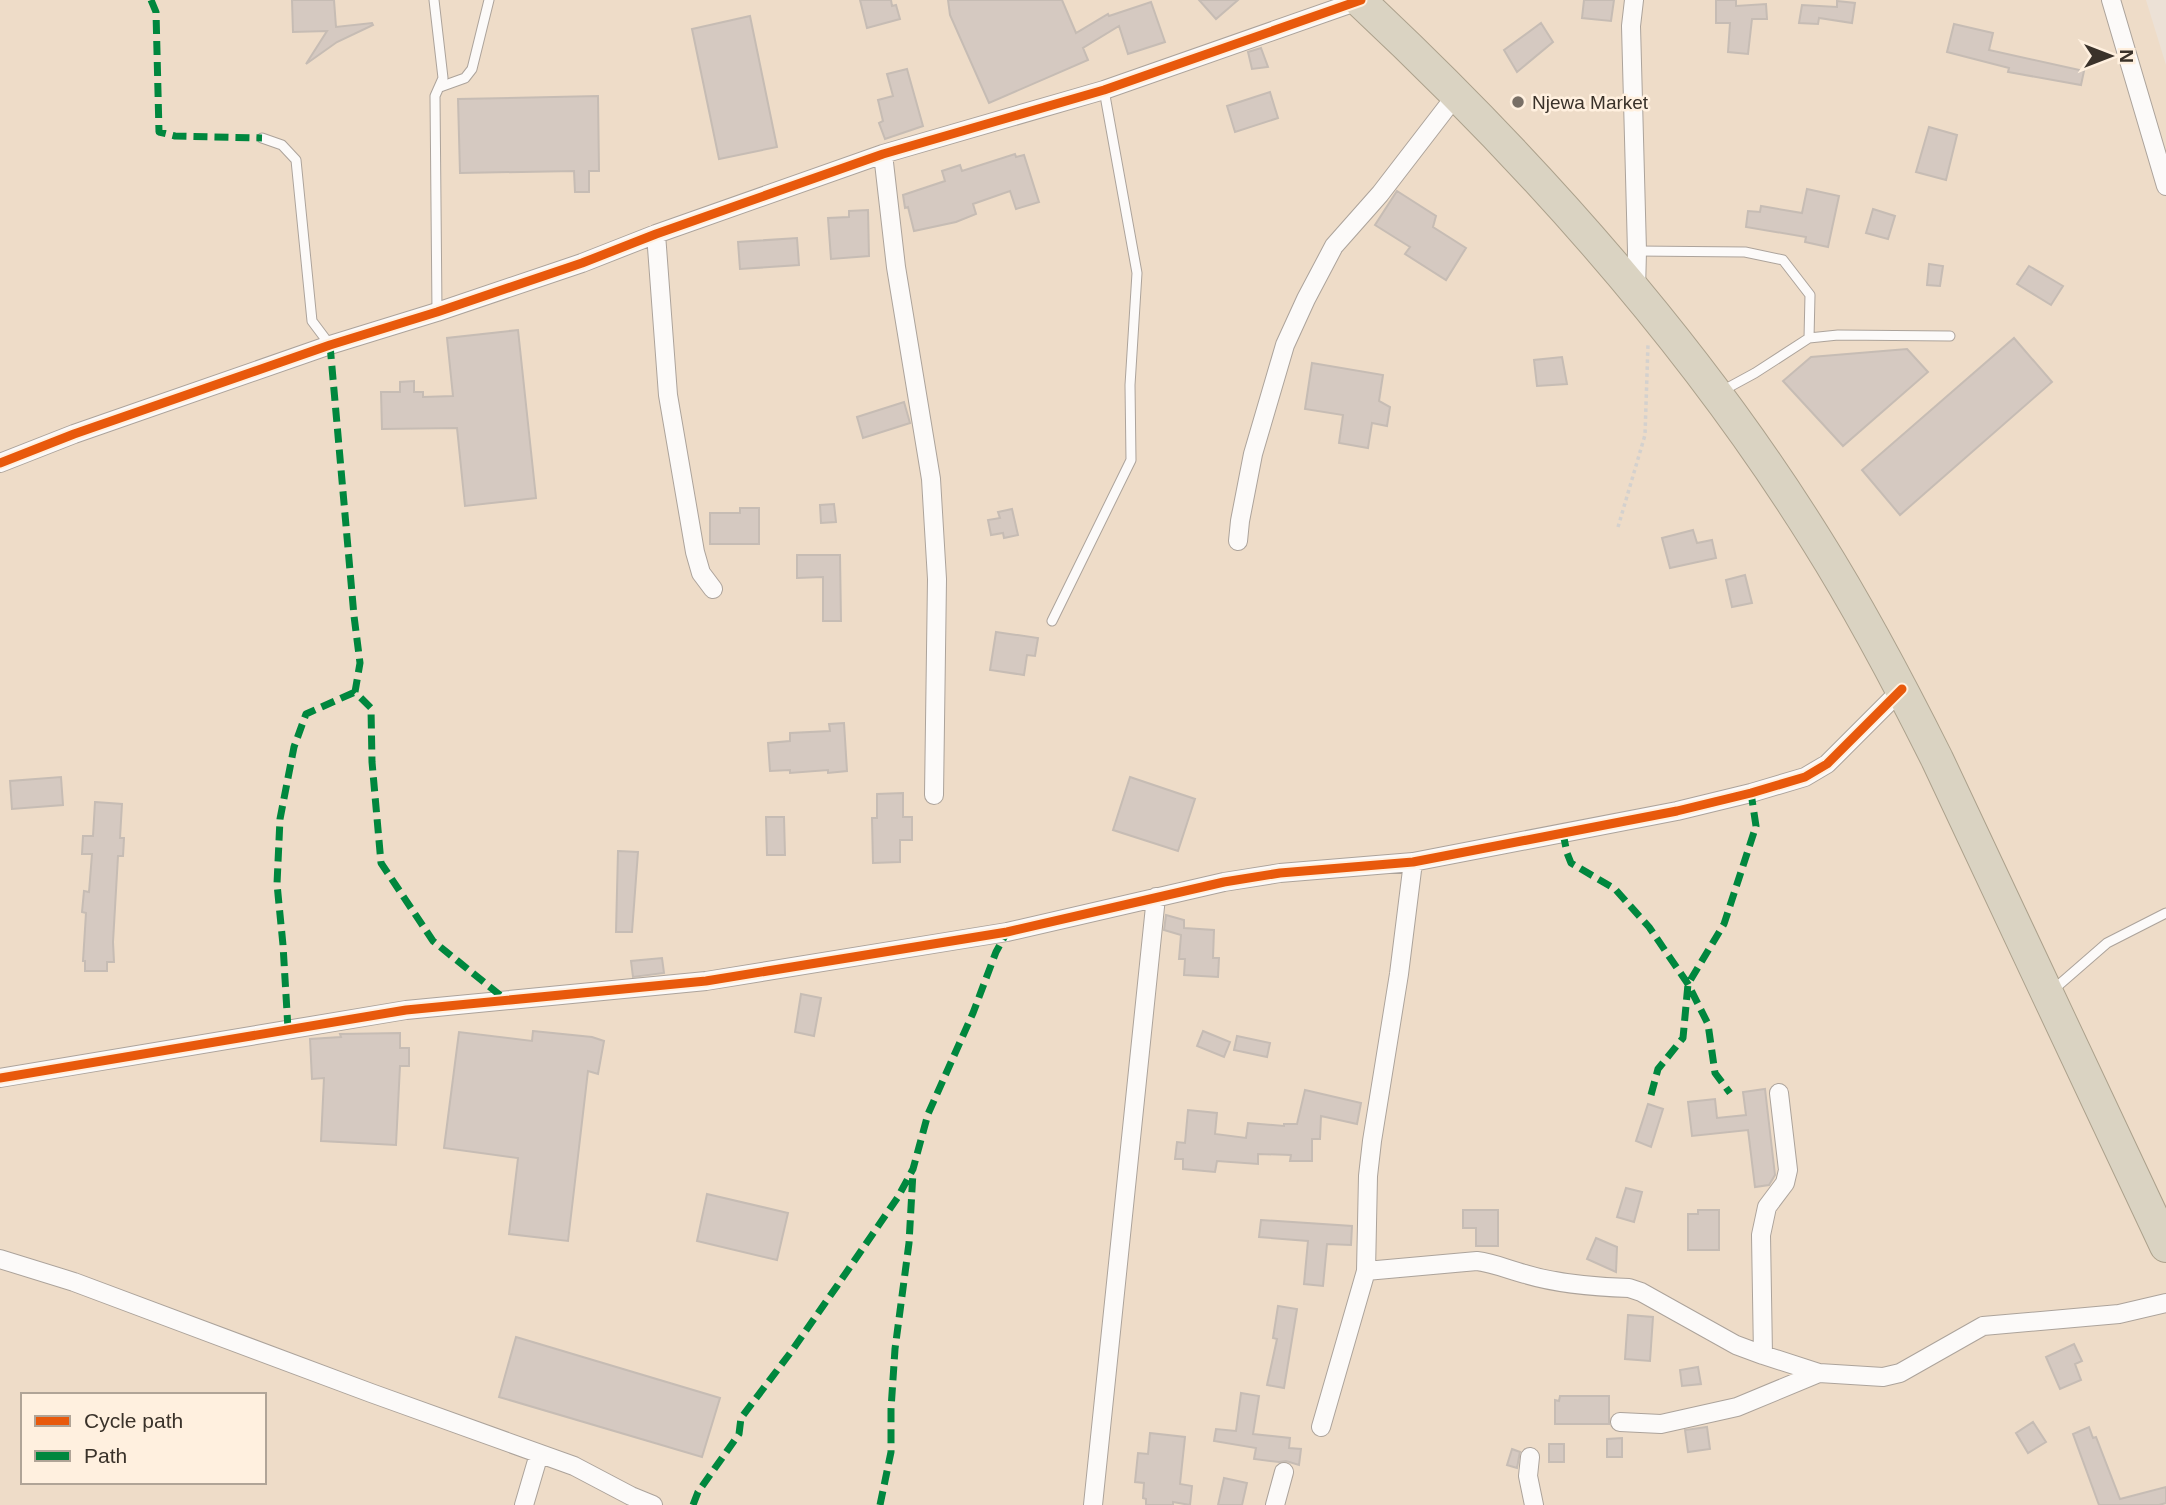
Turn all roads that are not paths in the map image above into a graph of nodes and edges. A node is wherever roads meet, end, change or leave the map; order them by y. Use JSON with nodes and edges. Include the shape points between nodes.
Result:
{"nodes":[{"id":1,"x":434,"y":0,"type":"edge"},
{"id":2,"x":489,"y":0,"type":"edge"},
{"id":3,"x":1360,"y":0,"type":"edge"},
{"id":4,"x":1634,"y":0,"type":"edge"},
{"id":5,"x":2111,"y":0,"type":"edge"},
{"id":6,"x":440,"y":87,"type":"junction"},
{"id":7,"x":1104,"y":90,"type":"junction"},
{"id":8,"x":1457,"y":94,"type":"junction"},
{"id":9,"x":262,"y":138,"type":"dead end"},
{"id":10,"x":883,"y":155,"type":"junction"},
{"id":11,"x":2166,"y":186,"type":"edge"},
{"id":12,"x":656,"y":234,"type":"junction"},
{"id":13,"x":1637,"y":251,"type":"junction"},
{"id":14,"x":1643,"y":300,"type":"junction"},
{"id":15,"x":437,"y":313,"type":"junction"},
{"id":16,"x":1950,"y":336,"type":"dead end"},
{"id":17,"x":1809,"y":338,"type":"junction"},
{"id":18,"x":330,"y":345,"type":"junction"},
{"id":19,"x":1716,"y":394,"type":"junction"},
{"id":20,"x":0,"y":464,"type":"edge"},
{"id":21,"x":1238,"y":541,"type":"dead end"},
{"id":22,"x":713,"y":589,"type":"dead end"},
{"id":23,"x":1052,"y":621,"type":"dead end"},
{"id":24,"x":1902,"y":689,"type":"junction"},
{"id":25,"x":934,"y":795,"type":"dead end"},
{"id":26,"x":1413,"y":862,"type":"junction"},
{"id":27,"x":1156,"y":897,"type":"junction"},
{"id":28,"x":2166,"y":913,"type":"edge"},
{"id":29,"x":2049,"y":993,"type":"junction"},
{"id":30,"x":0,"y":1078,"type":"edge"},
{"id":31,"x":1779,"y":1093,"type":"dead end"},
{"id":32,"x":2166,"y":1246,"type":"edge"},
{"id":33,"x":0,"y":1259,"type":"edge"},
{"id":34,"x":1366,"y":1272,"type":"junction"},
{"id":35,"x":2166,"y":1303,"type":"edge"},
{"id":36,"x":1763,"y":1355,"type":"junction"},
{"id":37,"x":1819,"y":1373,"type":"junction"},
{"id":38,"x":1620,"y":1422,"type":"dead end"},
{"id":39,"x":1321,"y":1427,"type":"dead end"},
{"id":40,"x":539,"y":1454,"type":"junction"},
{"id":41,"x":1530,"y":1457,"type":"dead end"},
{"id":42,"x":1284,"y":1472,"type":"dead end"},
{"id":43,"x":524,"y":1505,"type":"edge"},
{"id":44,"x":653,"y":1505,"type":"edge"},
{"id":45,"x":1093,"y":1505,"type":"edge"},
{"id":46,"x":1275,"y":1505,"type":"edge"},
{"id":47,"x":1534,"y":1505,"type":"edge"}],
"edges":[{"from":1,"to":6,"type":"lane","via":[[443,78]]},
{"from":2,"to":6,"type":"lane","via":[[472,69],[465,78]]},
{"from":3,"to":7,"type":"street"},
{"from":3,"to":8,"type":"highway"},
{"from":4,"to":13,"type":"street"},
{"from":5,"to":11,"type":"street"},
{"from":6,"to":15,"type":"lane","via":[[435,96]]},
{"from":7,"to":10,"type":"street"},
{"from":7,"to":23,"type":"lane","via":[[1137,273],[1131,460]]},
{"from":8,"to":14,"type":"highway"},
{"from":8,"to":21,"type":"street","via":[[1334,246],[1306,299],[1285,345],[1253,454]]},
{"from":9,"to":18,"type":"lane","via":[[282,145],[296,160],[312,321]]},
{"from":10,"to":12,"type":"street"},
{"from":10,"to":25,"type":"street","via":[[896,267],[931,479],[937,579]]},
{"from":12,"to":15,"type":"street"},
{"from":12,"to":22,"type":"street","via":[[668,394],[695,552],[701,573]]},
{"from":13,"to":14,"type":"street"},
{"from":13,"to":17,"type":"lane","via":[[1745,252],[1783,260],[1810,295]]},
{"from":14,"to":19,"type":"highway"},
{"from":15,"to":18,"type":"street"},
{"from":16,"to":17,"type":"lane"},
{"from":17,"to":19,"type":"lane"},
{"from":18,"to":20,"type":"street"},
{"from":19,"to":24,"type":"highway","via":[[1816,540]]},
{"from":24,"to":26,"type":"street","via":[[1827,764],[1805,776],[1677,811]]},
{"from":24,"to":29,"type":"highway"},
{"from":26,"to":27,"type":"street","via":[[1280,873]]},
{"from":26,"to":34,"type":"street","via":[[1370,1165]]},
{"from":27,"to":30,"type":"street","via":[[1007,932],[719,978],[406,1010]]},
{"from":27,"to":45,"type":"street"},
{"from":28,"to":29,"type":"lane","via":[[2107,943]]},
{"from":29,"to":32,"type":"highway"},
{"from":31,"to":36,"type":"street","via":[[1788,1170],[1785,1183],[1767,1207],[1761,1235]]},
{"from":33,"to":40,"type":"street","via":[[74,1282]]},
{"from":34,"to":36,"type":"street","via":[[1477,1261],[1551,1280],[1629,1288]]},
{"from":34,"to":39,"type":"street"},
{"from":35,"to":37,"type":"street","via":[[2119,1314],[1983,1326],[1892,1376]]},
{"from":36,"to":37,"type":"street"},
{"from":37,"to":38,"type":"street","via":[[1737,1407],[1661,1424]]},
{"from":40,"to":43,"type":"street"},
{"from":40,"to":44,"type":"street"},
{"from":41,"to":47,"type":"street","via":[[1528,1476]]},
{"from":42,"to":46,"type":"street"}]}
